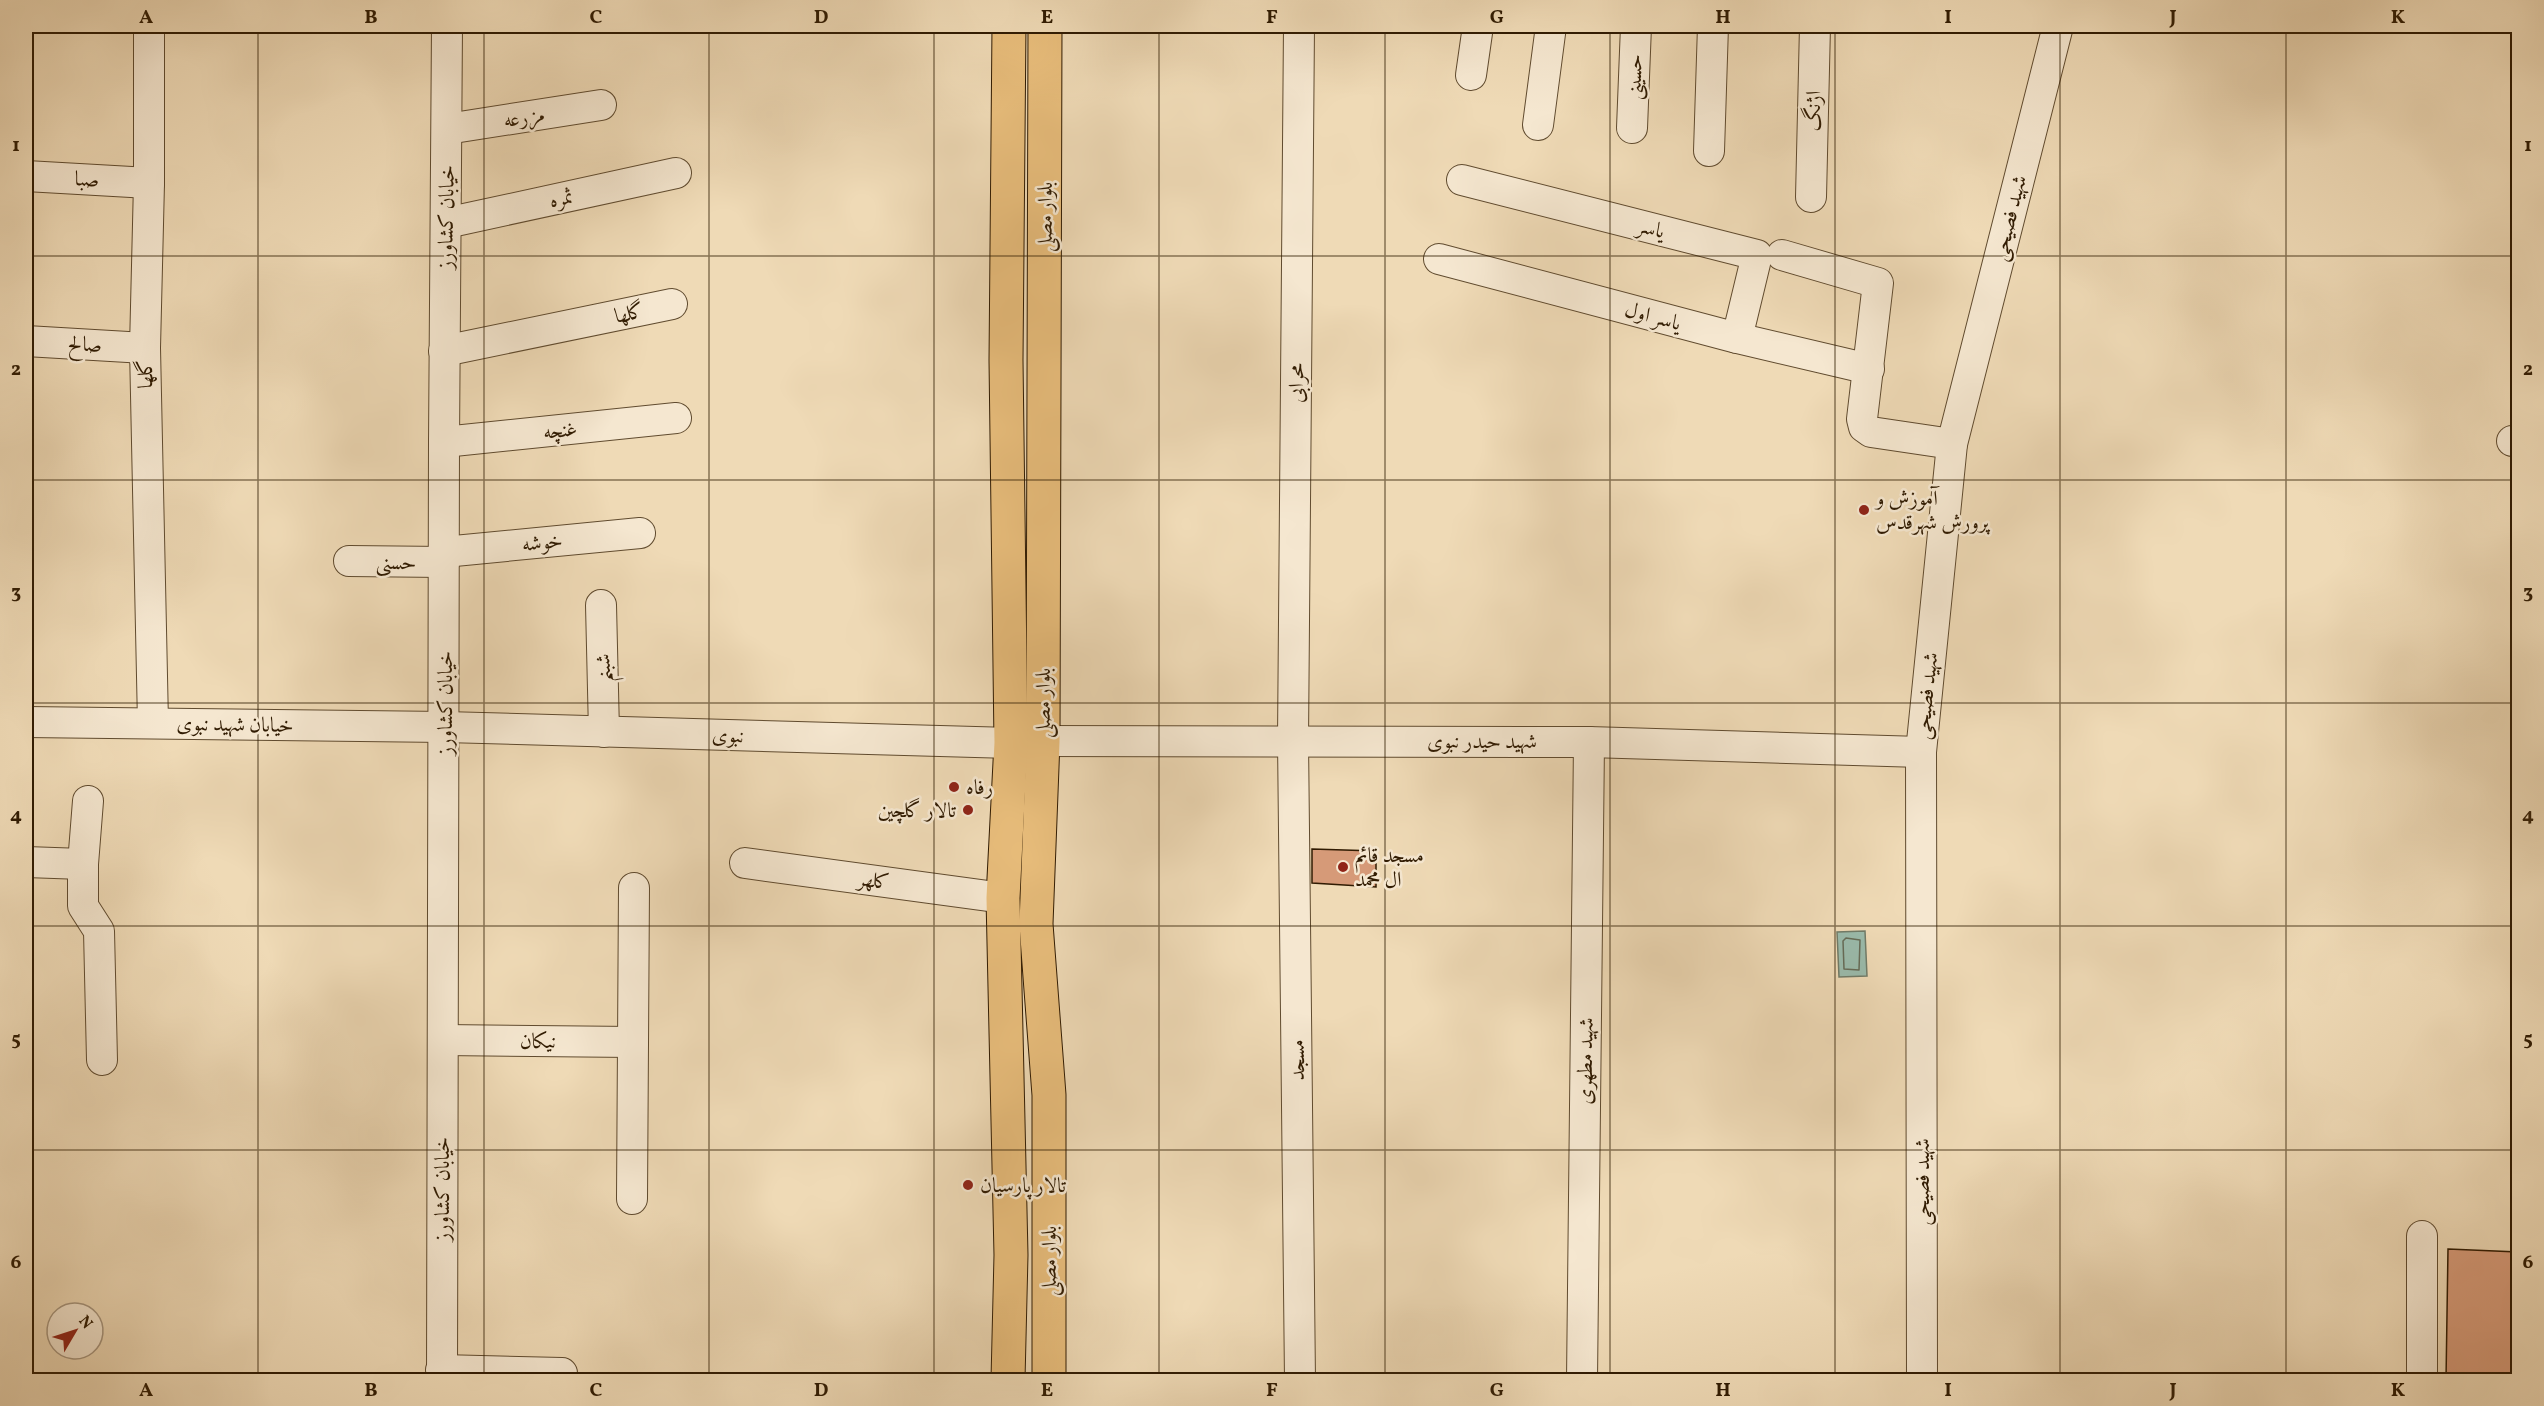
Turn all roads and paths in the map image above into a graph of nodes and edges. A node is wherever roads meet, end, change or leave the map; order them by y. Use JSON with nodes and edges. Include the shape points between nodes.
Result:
{"nodes":[{"id":1,"x":149,"y":26,"type":"edge"},
{"id":2,"x":447,"y":26,"type":"edge"},
{"id":3,"x":1009,"y":26,"type":"edge"},
{"id":4,"x":1045,"y":26,"type":"edge"},
{"id":5,"x":1299,"y":26,"type":"edge"},
{"id":6,"x":1478,"y":26,"type":"edge"},
{"id":7,"x":1551,"y":26,"type":"edge"},
{"id":8,"x":1636,"y":26,"type":"edge"},
{"id":9,"x":1713,"y":26,"type":"edge"},
{"id":10,"x":1815,"y":26,"type":"edge"},
{"id":11,"x":2058,"y":26,"type":"edge"},
{"id":12,"x":1471,"y":75,"type":"dead end"},
{"id":13,"x":601,"y":105,"type":"dead end"},
{"id":14,"x":1538,"y":125,"type":"dead end"},
{"id":15,"x":1632,"y":128,"type":"dead end"},
{"id":16,"x":447,"y":129,"type":"junction"},
{"id":17,"x":1709,"y":151,"type":"dead end"},
{"id":18,"x":676,"y":173,"type":"dead end"},
{"id":19,"x":26,"y":176,"type":"edge"},
{"id":20,"x":1462,"y":180,"type":"dead end"},
{"id":21,"x":149,"y":183,"type":"junction"},
{"id":22,"x":1811,"y":197,"type":"dead end"},
{"id":23,"x":446,"y":223,"type":"junction"},
{"id":24,"x":1782,"y":255,"type":"dead end"},
{"id":25,"x":1439,"y":259,"type":"dead end"},
{"id":26,"x":672,"y":304,"type":"dead end"},
{"id":27,"x":1737,"y":338,"type":"junction"},
{"id":28,"x":26,"y":341,"type":"edge"},
{"id":29,"x":145,"y":348,"type":"junction"},
{"id":30,"x":444,"y":351,"type":"junction"},
{"id":31,"x":1869,"y":369,"type":"junction"},
{"id":32,"x":675,"y":418,"type":"dead end"},
{"id":33,"x":444,"y":442,"type":"junction"},
{"id":34,"x":1952,"y":444,"type":"junction"},
{"id":35,"x":640,"y":533,"type":"dead end"},
{"id":36,"x":444,"y":557,"type":"junction"},
{"id":37,"x":349,"y":561,"type":"dead end"},
{"id":38,"x":601,"y":605,"type":"dead end"},
{"id":39,"x":26,"y":722,"type":"edge"},
{"id":40,"x":153,"y":723,"type":"junction"},
{"id":41,"x":445,"y":726,"type":"junction"},
{"id":42,"x":604,"y":732,"type":"junction"},
{"id":43,"x":1293,"y":740,"type":"junction"},
{"id":44,"x":1043,"y":741,"type":"junction"},
{"id":45,"x":1589,"y":742,"type":"junction"},
{"id":46,"x":1011,"y":743,"type":"junction"},
{"id":47,"x":1921,"y":752,"type":"junction"},
{"id":48,"x":88,"y":801,"type":"dead end"},
{"id":49,"x":26,"y":862,"type":"edge"},
{"id":50,"x":745,"y":863,"type":"dead end"},
{"id":51,"x":82,"y":864,"type":"junction"},
{"id":52,"x":634,"y":888,"type":"dead end"},
{"id":53,"x":1003,"y":898,"type":"junction"},
{"id":54,"x":443,"y":1040,"type":"junction"},
{"id":55,"x":633,"y":1042,"type":"junction"},
{"id":56,"x":102,"y":1060,"type":"dead end"},
{"id":57,"x":632,"y":1198,"type":"dead end"},
{"id":58,"x":2422,"y":1236,"type":"dead end"},
{"id":59,"x":562,"y":1373,"type":"dead end"},
{"id":60,"x":442,"y":1375,"type":"edge"},
{"id":61,"x":1008,"y":1380,"type":"edge"},
{"id":62,"x":1049,"y":1380,"type":"edge"},
{"id":63,"x":1300,"y":1380,"type":"edge"},
{"id":64,"x":1582,"y":1380,"type":"edge"},
{"id":65,"x":1922,"y":1380,"type":"edge"},
{"id":66,"x":2422,"y":1380,"type":"edge"}],
"edges":[{"from":1,"to":21,"type":"street","name":"گلها"},
{"from":2,"to":16,"type":"street","name":"خیابان کشاورز"},
{"from":3,"to":46,"type":"main road","name":"بلوار مصلی","via":[[1006,360]]},
{"from":4,"to":44,"type":"main road","name":"بلوار مصلی"},
{"from":5,"to":43,"type":"street","name":"محرابی"},
{"from":6,"to":12,"type":"street"},
{"from":7,"to":14,"type":"street"},
{"from":8,"to":15,"type":"street","name":"حسینی"},
{"from":9,"to":17,"type":"street"},
{"from":10,"to":22,"type":"street","name":"اژنگ"},
{"from":11,"to":34,"type":"street","name":"شهید فصیحی"},
{"from":13,"to":16,"type":"street","name":"مزرعه"},
{"from":16,"to":23,"type":"street","name":"خیابان کشاورز"},
{"from":18,"to":23,"type":"street","name":"ثمره"},
{"from":19,"to":21,"type":"street","name":"صبا"},
{"from":20,"to":27,"type":"street","name":"یاسر","via":[[1757,255]]},
{"from":21,"to":29,"type":"street","name":"گلها"},
{"from":23,"to":30,"type":"street","name":"خیابان کشاورز"},
{"from":24,"to":31,"type":"street","via":[[1878,283]]},
{"from":25,"to":27,"type":"street","name":"یاسر اول"},
{"from":26,"to":30,"type":"street","name":"گلها"},
{"from":27,"to":31,"type":"street","name":"یاسر اول"},
{"from":28,"to":29,"type":"street","name":"صالح"},
{"from":29,"to":40,"type":"street","name":"گلها"},
{"from":30,"to":33,"type":"street","name":"خیابان کشاورز"},
{"from":31,"to":34,"type":"street","via":[[1864,427],[1871,432]]},
{"from":32,"to":33,"type":"street","name":"غنچه"},
{"from":33,"to":36,"type":"street","name":"خیابان کشاورز"},
{"from":34,"to":47,"type":"street","name":"شهید فصیحی"},
{"from":35,"to":36,"type":"street","name":"خوشه"},
{"from":36,"to":37,"type":"street","name":"حسنی"},
{"from":36,"to":41,"type":"street","name":"خیابان کشاورز"},
{"from":38,"to":42,"type":"street","name":"شبنم"},
{"from":39,"to":40,"type":"street","name":"خیابان شهید نبوی"},
{"from":40,"to":41,"type":"street","name":"خیابان شهید نبوی"},
{"from":41,"to":42,"type":"street","name":"نبوی"},
{"from":41,"to":54,"type":"street","name":"خیابان کشاورز"},
{"from":42,"to":46,"type":"street","name":"نبوی"},
{"from":43,"to":44,"type":"street","name":"شهید حیدر نبوی"},
{"from":43,"to":45,"type":"street","name":"شهید حیدر نبوی"},
{"from":43,"to":63,"type":"street","name":"مسجد"},
{"from":44,"to":46,"type":"main road"},
{"from":44,"to":62,"type":"main road","name":"بلوار مصلی","via":[[1036,924],[1049,1095]]},
{"from":45,"to":47,"type":"street","name":"شهید حیدر نبوی"},
{"from":45,"to":64,"type":"street","name":"شهید مطهری"},
{"from":46,"to":53,"type":"main road","name":"بلوار مصلی"},
{"from":47,"to":65,"type":"street","name":"شهید فصیحی"},
{"from":48,"to":51,"type":"street"},
{"from":49,"to":51,"type":"street"},
{"from":50,"to":53,"type":"street","name":"کلهر"},
{"from":51,"to":56,"type":"street","via":[[83,906],[99,931],[101,945]]},
{"from":52,"to":55,"type":"street"},
{"from":53,"to":61,"type":"main road","name":"بلوار مصلی","via":[[1011,1255]]},
{"from":54,"to":55,"type":"street","name":"نیکان"},
{"from":54,"to":60,"type":"street","name":"خیابان کشاورز"},
{"from":55,"to":57,"type":"street"},
{"from":58,"to":66,"type":"street"},
{"from":59,"to":60,"type":"street"}]}
